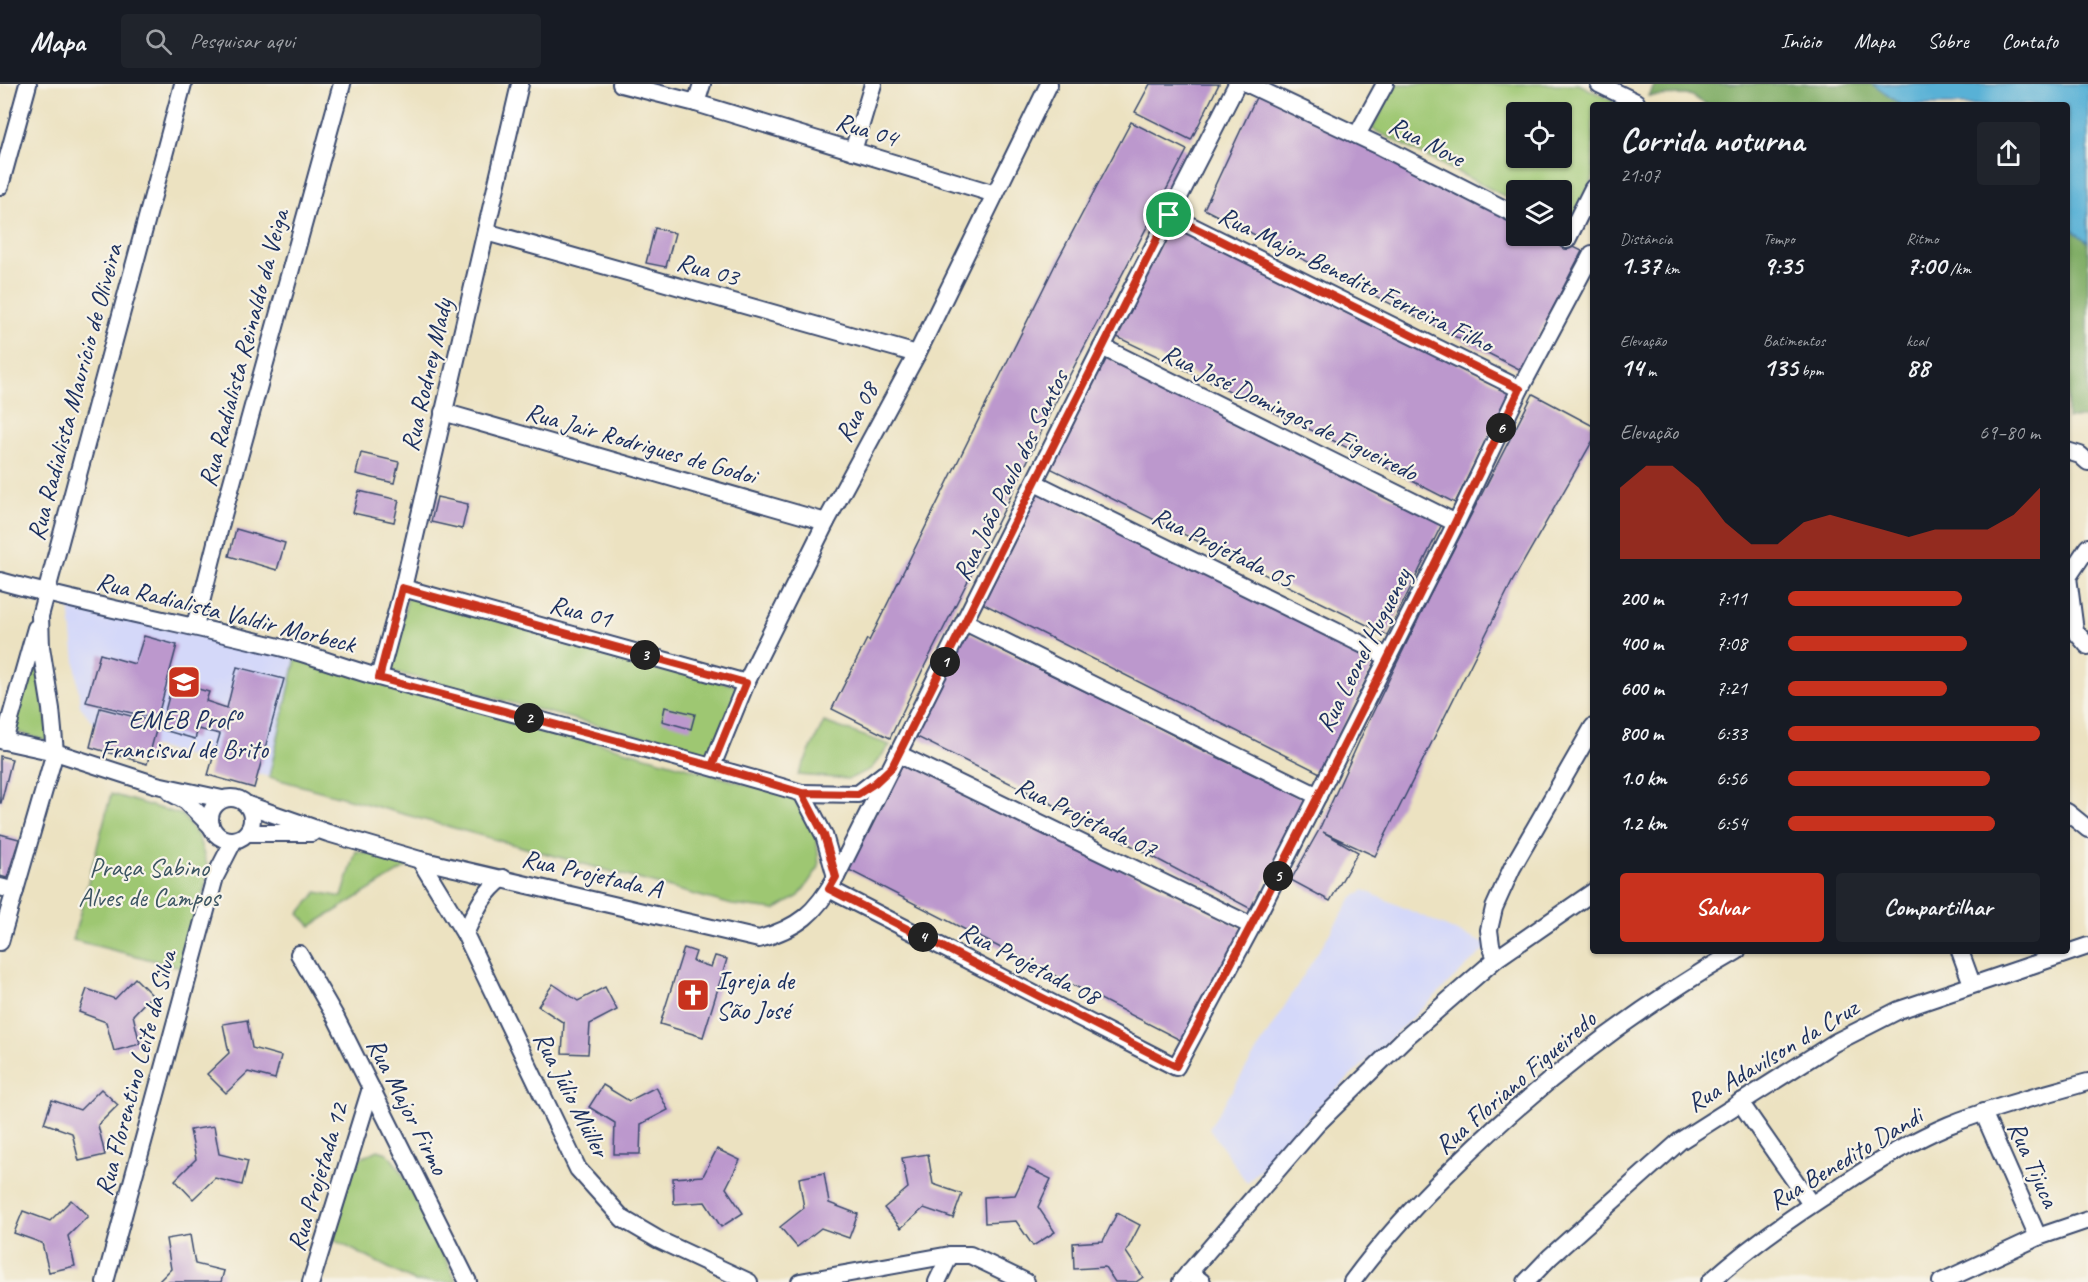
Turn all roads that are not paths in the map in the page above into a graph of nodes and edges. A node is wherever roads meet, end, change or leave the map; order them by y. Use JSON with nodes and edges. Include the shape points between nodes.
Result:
{"nodes":[{"id":1,"x":28,"y":84,"type":"edge"},
{"id":2,"x":183,"y":84,"type":"edge"},
{"id":3,"x":342,"y":84,"type":"edge"},
{"id":4,"x":520,"y":84,"type":"edge"},
{"id":5,"x":621,"y":84,"type":"edge"},
{"id":6,"x":702,"y":84,"type":"edge"},
{"id":7,"x":873,"y":84,"type":"edge"},
{"id":8,"x":1049,"y":84,"type":"edge"},
{"id":9,"x":1237,"y":84,"type":"edge"},
{"id":10,"x":1248,"y":84,"type":"edge"},
{"id":11,"x":1385,"y":84,"type":"edge"},
{"id":12,"x":1599,"y":84,"type":"edge"},
{"id":13,"x":1636,"y":102,"type":"edge"},
{"id":14,"x":696,"y":103,"type":"junction"},
{"id":15,"x":1357,"y":135,"type":"junction"},
{"id":16,"x":853,"y":151,"type":"junction"},
{"id":17,"x":0,"y":186,"type":"edge"},
{"id":18,"x":1590,"y":193,"type":"edge"},
{"id":19,"x":995,"y":194,"type":"junction"},
{"id":20,"x":1506,"y":210,"type":"edge"},
{"id":21,"x":1169,"y":215,"type":"junction"},
{"id":22,"x":1572,"y":223,"type":"edge"},
{"id":23,"x":486,"y":232,"type":"junction"},
{"id":24,"x":1572,"y":243,"type":"edge"},
{"id":25,"x":1590,"y":254,"type":"edge"},
{"id":26,"x":1590,"y":259,"type":"edge"},
{"id":27,"x":1102,"y":347,"type":"junction"},
{"id":28,"x":916,"y":354,"type":"junction"},
{"id":29,"x":1520,"y":389,"type":"junction"},
{"id":30,"x":442,"y":412,"type":"junction"},
{"id":31,"x":2070,"y":452,"type":"edge"},
{"id":32,"x":2088,"y":462,"type":"edge"},
{"id":33,"x":1035,"y":483,"type":"junction"},
{"id":34,"x":826,"y":522,"type":"junction"},
{"id":35,"x":1456,"y":523,"type":"junction"},
{"id":36,"x":2088,"y":547,"type":"edge"},
{"id":37,"x":2070,"y":573,"type":"edge"},
{"id":38,"x":0,"y":581,"type":"edge"},
{"id":39,"x":402,"y":588,"type":"junction"},
{"id":40,"x":46,"y":594,"type":"junction"},
{"id":41,"x":40,"y":616,"type":"junction"},
{"id":42,"x":965,"y":622,"type":"junction"},
{"id":43,"x":195,"y":626,"type":"junction"},
{"id":44,"x":2071,"y":633,"type":"edge"},
{"id":45,"x":2088,"y":646,"type":"edge"},
{"id":46,"x":1388,"y":657,"type":"junction"},
{"id":47,"x":379,"y":678,"type":"junction"},
{"id":48,"x":746,"y":683,"type":"junction"},
{"id":49,"x":1590,"y":732,"type":"edge"},
{"id":50,"x":2,"y":740,"type":"edge"},
{"id":51,"x":55,"y":752,"type":"junction"},
{"id":52,"x":895,"y":761,"type":"junction"},
{"id":53,"x":712,"y":766,"type":"junction"},
{"id":54,"x":157,"y":785,"type":"junction"},
{"id":55,"x":802,"y":793,"type":"junction"},
{"id":56,"x":1318,"y":796,"type":"junction"},
{"id":57,"x":222,"y":799,"type":"junction"},
{"id":58,"x":248,"y":806,"type":"junction"},
{"id":59,"x":2070,"y":816,"type":"edge"},
{"id":60,"x":2088,"y":829,"type":"edge"},
{"id":61,"x":214,"y":830,"type":"junction"},
{"id":62,"x":328,"y":833,"type":"junction"},
{"id":63,"x":241,"y":836,"type":"junction"},
{"id":64,"x":420,"y":860,"type":"junction"},
{"id":65,"x":215,"y":877,"type":"junction"},
{"id":66,"x":503,"y":878,"type":"junction"},
{"id":67,"x":832,"y":883,"type":"junction"},
{"id":68,"x":7,"y":889,"type":"edge"},
{"id":69,"x":1590,"y":894,"type":"edge"},
{"id":70,"x":1252,"y":926,"type":"junction"},
{"id":71,"x":465,"y":934,"type":"junction"},
{"id":72,"x":0,"y":942,"type":"edge"},
{"id":73,"x":2088,"y":946,"type":"edge"},
{"id":74,"x":2070,"y":952,"type":"edge"},
{"id":75,"x":299,"y":954,"type":"dead end"},
{"id":76,"x":1732,"y":954,"type":"edge"},
{"id":77,"x":1961,"y":954,"type":"edge"},
{"id":78,"x":2064,"y":954,"type":"edge"},
{"id":79,"x":1496,"y":959,"type":"junction"},
{"id":80,"x":1972,"y":984,"type":"junction"},
{"id":81,"x":1176,"y":1066,"type":"joint"},
{"id":82,"x":2088,"y":1082,"type":"edge"},
{"id":83,"x":371,"y":1088,"type":"junction"},
{"id":84,"x":1740,"y":1102,"type":"junction"},
{"id":85,"x":1983,"y":1112,"type":"junction"},
{"id":86,"x":1810,"y":1204,"type":"junction"},
{"id":87,"x":2088,"y":1220,"type":"edge"},
{"id":88,"x":2038,"y":1237,"type":"junction"},
{"id":89,"x":950,"y":1255,"type":"junction"},
{"id":90,"x":1971,"y":1276,"type":"edge"},
{"id":91,"x":1191,"y":1279,"type":"edge"},
{"id":92,"x":105,"y":1282,"type":"edge"},
{"id":93,"x":311,"y":1282,"type":"edge"},
{"id":94,"x":468,"y":1282,"type":"edge"},
{"id":95,"x":748,"y":1282,"type":"edge"},
{"id":96,"x":800,"y":1282,"type":"edge"},
{"id":97,"x":937,"y":1282,"type":"edge"},
{"id":98,"x":1026,"y":1282,"type":"edge"},
{"id":99,"x":1352,"y":1282,"type":"edge"},
{"id":100,"x":1526,"y":1282,"type":"edge"},
{"id":101,"x":1710,"y":1282,"type":"edge"},
{"id":102,"x":1941,"y":1282,"type":"edge"}],
"edges":[{"from":1,"to":17,"type":"street"},
{"from":2,"to":40,"type":"street","name":"Rua Radialista Maurício de Oliveira"},
{"from":3,"to":43,"type":"street","name":"Rua Radialista Reinaldo da Veiga"},
{"from":4,"to":23,"type":"street","name":"Rua Rodney Mady"},
{"from":5,"to":14,"type":"street","name":"Rua 04"},
{"from":6,"to":14,"type":"street"},
{"from":7,"to":16,"type":"street"},
{"from":8,"to":19,"type":"street","name":"Rua 08"},
{"from":9,"to":21,"type":"street","name":"Rua João Paulo dos Santos"},
{"from":10,"to":15,"type":"street","name":"Rua Nove"},
{"from":11,"to":15,"type":"street"},
{"from":12,"to":13,"type":"street"},
{"from":14,"to":16,"type":"street","name":"Rua 04"},
{"from":15,"to":20,"type":"street","name":"Rua Nove"},
{"from":16,"to":19,"type":"street","name":"Rua 04"},
{"from":18,"to":22,"type":"street"},
{"from":19,"to":28,"type":"street","name":"Rua 08"},
{"from":21,"to":27,"type":"street","name":"Rua João Paulo dos Santos"},
{"from":21,"to":29,"type":"street","name":"Rua Major Benedito Ferreira Filho"},
{"from":23,"to":28,"type":"street","name":"Rua 03"},
{"from":23,"to":30,"type":"street","name":"Rua Rodney Mady"},
{"from":24,"to":25,"type":"street"},
{"from":26,"to":29,"type":"street","name":"Rua Leonel Hugueney"},
{"from":27,"to":33,"type":"street","name":"Rua João Paulo dos Santos"},
{"from":27,"to":35,"type":"street","name":"Rua José Domingos de Figueiredo"},
{"from":28,"to":34,"type":"street","name":"Rua 08"},
{"from":29,"to":35,"type":"street","name":"Rua Leonel Hugueney"},
{"from":30,"to":34,"type":"street","name":"Rua Jair Rodrigues de Godoi"},
{"from":30,"to":39,"type":"street","name":"Rua Rodney Mady"},
{"from":31,"to":32,"type":"street"},
{"from":33,"to":42,"type":"street","name":"Rua João Paulo dos Santos"},
{"from":33,"to":46,"type":"street","name":"Rua Projetada 05"},
{"from":34,"to":48,"type":"street","name":"Rua 08"},
{"from":35,"to":46,"type":"street","name":"Rua Leonel Hugueney"},
{"from":36,"to":37,"type":"street"},
{"from":38,"to":40,"type":"street","name":"Rua Radialista Valdir Morbeck"},
{"from":39,"to":47,"type":"street","name":"Rua Rodney Mady"},
{"from":39,"to":48,"type":"street","name":"Rua 01"},
{"from":40,"to":41,"type":"street","name":"Rua Radialista Maurício de Oliveira"},
{"from":40,"to":43,"type":"street","name":"Rua Radialista Valdir Morbeck"},
{"from":41,"to":50,"type":"street"},
{"from":41,"to":51,"type":"street","name":"Rua Radialista Maurício de Oliveira"},
{"from":42,"to":52,"type":"street","name":"Rua João Paulo dos Santos"},
{"from":42,"to":56,"type":"street"},
{"from":43,"to":47,"type":"street","name":"Rua Radialista Valdir Morbeck","via":[[291,650]]},
{"from":44,"to":45,"type":"street"},
{"from":46,"to":56,"type":"street","name":"Rua Leonel Hugueney"},
{"from":47,"to":53,"type":"street","name":"Rua Radialista Valdir Morbeck"},
{"from":48,"to":53,"type":"street","name":"Rua 08"},
{"from":49,"to":79,"type":"street","via":[[1512,868],[1494,908],[1489,930]]},
{"from":50,"to":51,"type":"street"},
{"from":51,"to":54,"type":"street"},
{"from":51,"to":68,"type":"street"},
{"from":52,"to":55,"type":"street","via":[[875,783],[858,794]]},
{"from":52,"to":67,"type":"street","name":"Rua João Paulo dos Santos"},
{"from":52,"to":70,"type":"street","name":"Rua Projetada 07"},
{"from":53,"to":55,"type":"street","name":"Rua Radialista Valdir Morbeck"},
{"from":54,"to":57,"type":"street"},
{"from":54,"to":61,"type":"street","via":[[186,801]]},
{"from":55,"to":67,"type":"street","via":[[824,835]]},
{"from":56,"to":70,"type":"street","name":"Rua Leonel Hugueney"},
{"from":57,"to":58,"type":"street","via":[[237,798]]},
{"from":57,"to":61,"type":"street","via":[[210,814]]},
{"from":58,"to":62,"type":"street","name":"Rua Projetada A"},
{"from":58,"to":63,"type":"street","via":[[253,820]]},
{"from":59,"to":60,"type":"street"},
{"from":61,"to":63,"type":"street","via":[[223,839]]},
{"from":61,"to":65,"type":"street","name":"Rua Florentino Leite da Silva"},
{"from":62,"to":63,"type":"street","name":"Rua Projetada A"},
{"from":62,"to":64,"type":"street","name":"Rua Projetada A"},
{"from":63,"to":65,"type":"street","name":"Rua Florentino Leite da Silva"},
{"from":64,"to":66,"type":"street","name":"Rua Projetada A"},
{"from":64,"to":71,"type":"street","name":"Rua Júlio Müller"},
{"from":65,"to":92,"type":"street","name":"Rua Florentino Leite da Silva"},
{"from":66,"to":67,"type":"street","name":"Rua Projetada A","via":[[759,939],[798,924]]},
{"from":66,"to":71,"type":"street","via":[[479,903]]},
{"from":67,"to":81,"type":"street","name":"Rua Projetada 08"},
{"from":68,"to":72,"type":"street"},
{"from":69,"to":79,"type":"street"},
{"from":70,"to":81,"type":"street","name":"Rua Leonel Hugueney"},
{"from":71,"to":95,"type":"street","name":"Rua Júlio Müller","via":[[579,1169],[623,1219]]},
{"from":73,"to":74,"type":"street","name":"Rua Adavilson da Cruz"},
{"from":75,"to":83,"type":"street","name":"Rua Major Firmo"},
{"from":76,"to":99,"type":"street","name":"Rua Floriano Figueiredo","via":[[1621,1024],[1545,1084],[1423,1198]]},
{"from":77,"to":80,"type":"street"},
{"from":78,"to":80,"type":"street","name":"Rua Adavilson da Cruz"},
{"from":79,"to":91,"type":"street","via":[[1404,1039],[1317,1124]]},
{"from":80,"to":84,"type":"street","name":"Rua Adavilson da Cruz","via":[[1899,1010],[1834,1043]]},
{"from":82,"to":85,"type":"street","name":"Rua Benedito Dandi"},
{"from":83,"to":93,"type":"street","name":"Rua Projetada 12"},
{"from":83,"to":94,"type":"street","name":"Rua Major Firmo"},
{"from":84,"to":86,"type":"street"},
{"from":84,"to":100,"type":"street","name":"Rua Adavilson da Cruz","via":[[1680,1141]]},
{"from":85,"to":86,"type":"street","name":"Rua Benedito Dandi","via":[[1891,1153]]},
{"from":85,"to":88,"type":"street","name":"Rua Tijuca"},
{"from":86,"to":101,"type":"street","name":"Rua Benedito Dandi"},
{"from":87,"to":88,"type":"street"},
{"from":88,"to":90,"type":"street"},
{"from":89,"to":96,"type":"street"},
{"from":89,"to":97,"type":"street"},
{"from":89,"to":98,"type":"street","via":[[970,1255]]},
{"from":90,"to":102,"type":"street"}]}
